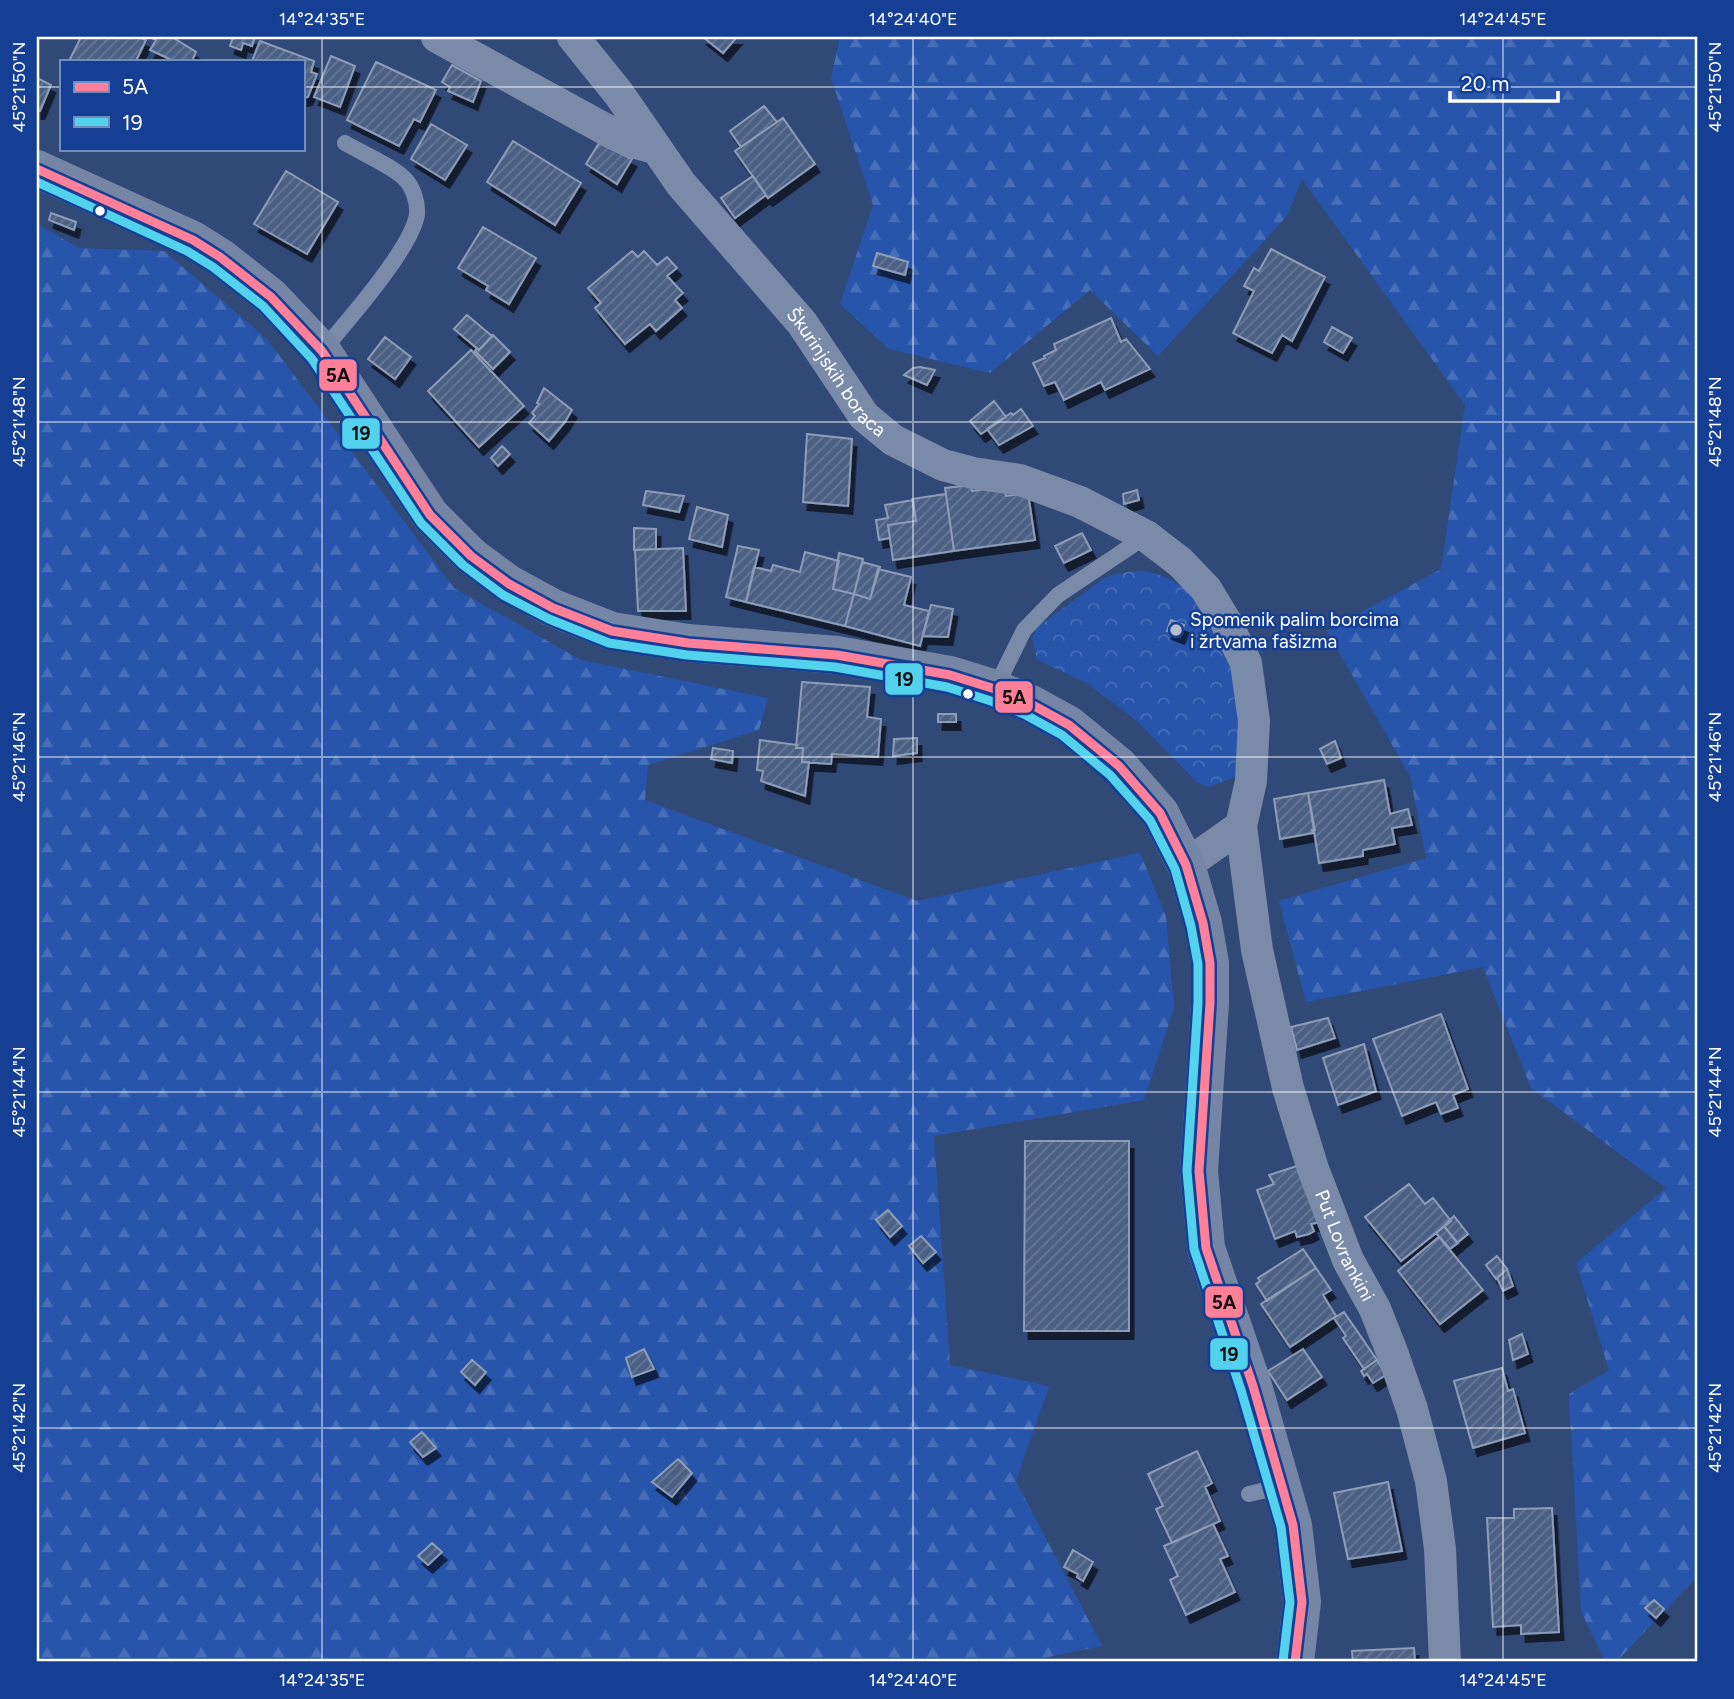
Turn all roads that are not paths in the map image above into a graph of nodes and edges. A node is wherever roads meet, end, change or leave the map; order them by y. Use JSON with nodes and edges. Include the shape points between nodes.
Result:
{"nodes":[{"id":1,"x":437,"y":37,"type":"edge"},
{"id":2,"x":573,"y":37,"type":"edge"},
{"id":3,"x":345,"y":143,"type":"dead end"},
{"id":4,"x":655,"y":148,"type":"junction"},
{"id":5,"x":37,"y":169,"type":"edge"},
{"id":6,"x":322,"y":351,"type":"junction"},
{"id":7,"x":1146,"y":536,"type":"junction"},
{"id":8,"x":995,"y":689,"type":"junction"},
{"id":9,"x":1241,"y":826,"type":"junction"},
{"id":10,"x":1186,"y":865,"type":"junction"},
{"id":11,"x":1294,"y":1662,"type":"edge"},
{"id":12,"x":1445,"y":1662,"type":"edge"}],
"edges":[{"from":1,"to":4,"type":"street","via":[[603,128]]},
{"from":2,"to":4,"type":"street","name":"Škurinjskih boraca"},
{"from":3,"to":6,"type":"lane","via":[[404,177],[412,188],[417,215],[373,289]]},
{"from":4,"to":7,"type":"street","name":"Škurinjskih boraca","via":[[802,323],[864,416],[894,440],[943,465],[1046,488]]},
{"from":5,"to":6,"type":"street","via":[[193,240],[220,257],[271,297]]},
{"from":6,"to":8,"type":"street","via":[[430,515],[471,556],[553,608],[612,631],[688,643],[837,655],[950,675]]},
{"from":7,"to":8,"type":"lane","via":[[1058,595],[1024,630]]},
{"from":7,"to":9,"type":"street","name":"Put Lovrankini","via":[[1206,589],[1245,663],[1254,721],[1251,781]]},
{"from":8,"to":10,"type":"street","via":[[1069,725],[1119,766],[1160,813]]},
{"from":9,"to":10,"type":"street"},
{"from":9,"to":12,"type":"street","name":"Put Lovrankini","via":[[1256,950],[1288,1088],[1348,1260],[1375,1308],[1392,1352],[1431,1481],[1440,1549]]},
{"from":10,"to":11,"type":"street","via":[[1210,963],[1199,1171],[1206,1248],[1253,1386],[1265,1490],[1293,1525],[1302,1602]]}]}
